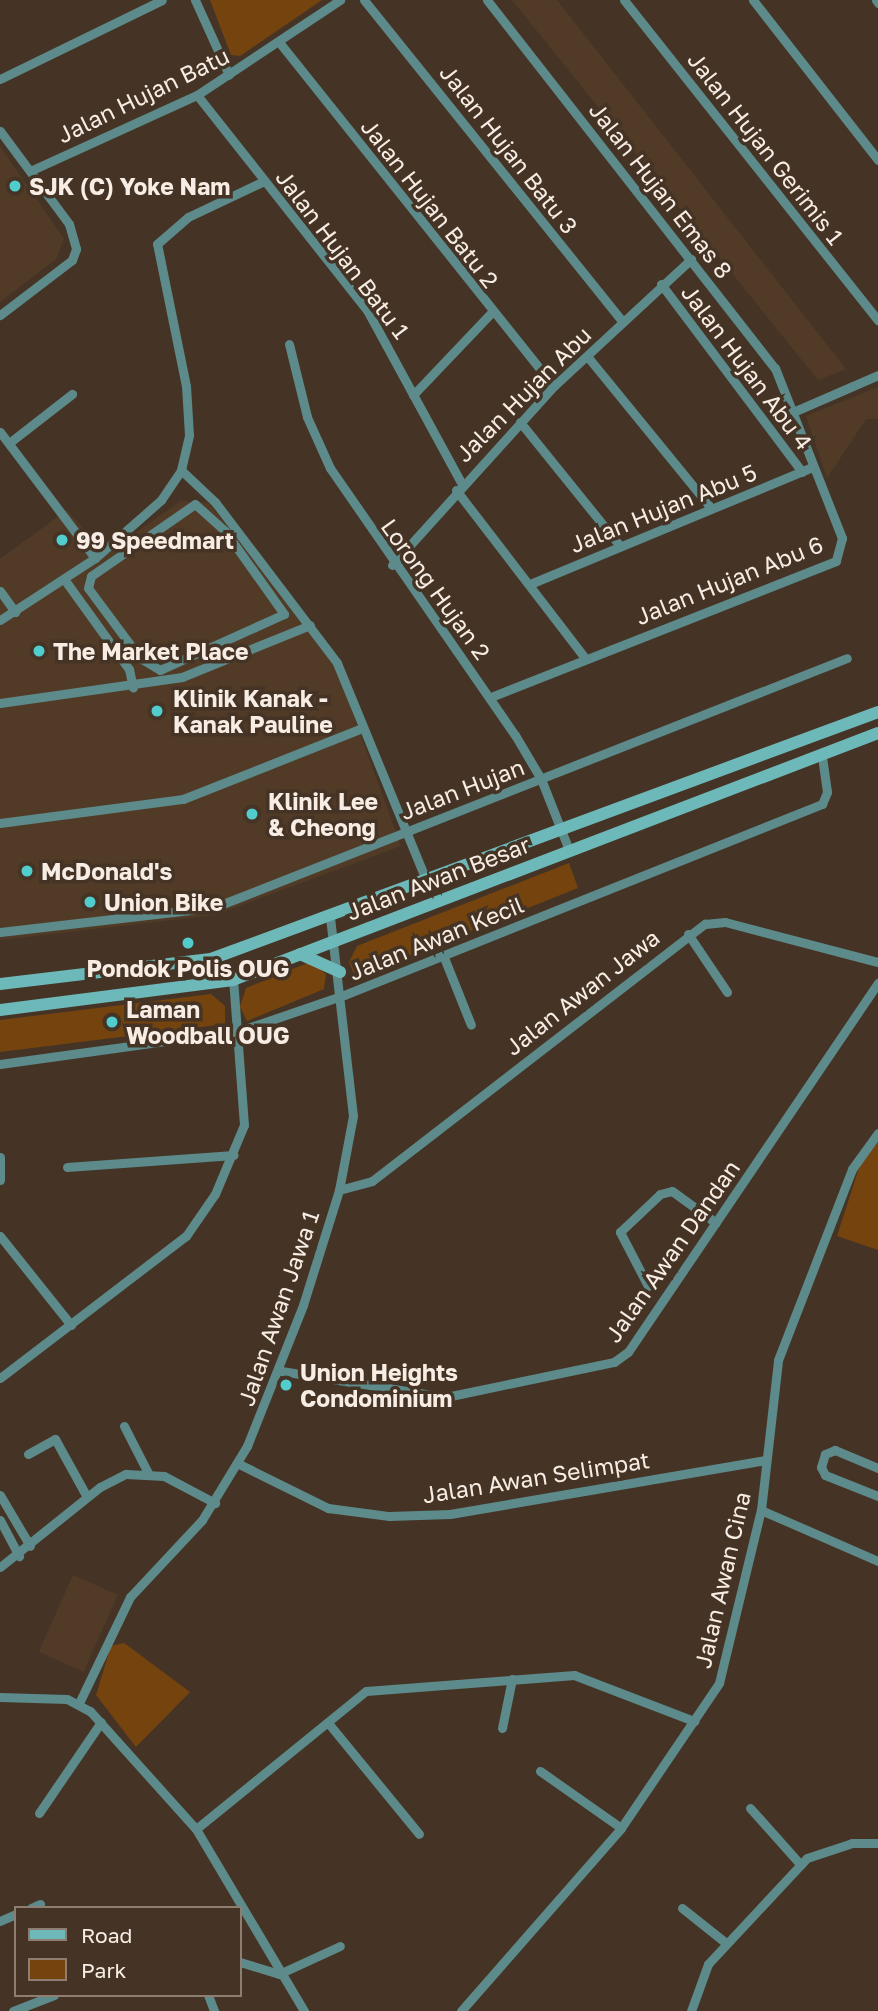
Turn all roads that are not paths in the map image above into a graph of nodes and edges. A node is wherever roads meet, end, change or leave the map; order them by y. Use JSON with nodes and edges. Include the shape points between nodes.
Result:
{"nodes":[{"id":1,"x":162,"y":0,"type":"edge"},
{"id":2,"x":195,"y":0,"type":"edge"},
{"id":3,"x":340,"y":0,"type":"edge"},
{"id":4,"x":364,"y":0,"type":"edge"},
{"id":5,"x":487,"y":0,"type":"edge"},
{"id":6,"x":624,"y":0,"type":"edge"},
{"id":7,"x":753,"y":0,"type":"edge"},
{"id":8,"x":279,"y":42,"type":"junction"},
{"id":9,"x":229,"y":75,"type":"junction"},
{"id":10,"x":0,"y":79,"type":"edge"},
{"id":11,"x":197,"y":95,"type":"junction"},
{"id":12,"x":0,"y":131,"type":"edge"},
{"id":13,"x":878,"y":160,"type":"edge"},
{"id":14,"x":30,"y":171,"type":"junction"},
{"id":15,"x":264,"y":181,"type":"junction"},
{"id":16,"x":691,"y":259,"type":"junction"},
{"id":17,"x":661,"y":284,"type":"junction"},
{"id":18,"x":492,"y":312,"type":"junction"},
{"id":19,"x":0,"y":315,"type":"edge"},
{"id":20,"x":878,"y":320,"type":"edge"},
{"id":21,"x":622,"y":321,"type":"junction"},
{"id":22,"x":289,"y":344,"type":"dead end"},
{"id":23,"x":587,"y":356,"type":"junction"},
{"id":24,"x":878,"y":375,"type":"edge"},
{"id":25,"x":554,"y":386,"type":"junction"},
{"id":26,"x":72,"y":394,"type":"dead end"},
{"id":27,"x":413,"y":395,"type":"junction"},
{"id":28,"x":793,"y":412,"type":"junction"},
{"id":29,"x":520,"y":422,"type":"junction"},
{"id":30,"x":0,"y":432,"type":"edge"},
{"id":31,"x":9,"y":443,"type":"junction"},
{"id":32,"x":812,"y":467,"type":"junction"},
{"id":33,"x":180,"y":470,"type":"junction"},
{"id":34,"x":802,"y":472,"type":"junction"},
{"id":35,"x":459,"y":487,"type":"junction"},
{"id":36,"x":711,"y":508,"type":"junction"},
{"id":37,"x":620,"y":546,"type":"junction"},
{"id":38,"x":95,"y":558,"type":"junction"},
{"id":39,"x":392,"y":565,"type":"junction"},
{"id":40,"x":83,"y":566,"type":"junction"},
{"id":41,"x":91,"y":576,"type":"junction"},
{"id":42,"x":64,"y":579,"type":"junction"},
{"id":43,"x":530,"y":584,"type":"junction"},
{"id":44,"x":0,"y":591,"type":"edge"},
{"id":45,"x":15,"y":612,"type":"junction"},
{"id":46,"x":282,"y":618,"type":"junction"},
{"id":47,"x":0,"y":620,"type":"edge"},
{"id":48,"x":310,"y":625,"type":"junction"},
{"id":49,"x":289,"y":634,"type":"junction"},
{"id":50,"x":191,"y":657,"type":"junction"},
{"id":51,"x":584,"y":657,"type":"junction"},
{"id":52,"x":847,"y":658,"type":"dead end"},
{"id":53,"x":197,"y":671,"type":"junction"},
{"id":54,"x":132,"y":688,"type":"junction"},
{"id":55,"x":490,"y":697,"type":"junction"},
{"id":56,"x":0,"y":703,"type":"edge"},
{"id":57,"x":878,"y":712,"type":"edge"},
{"id":58,"x":360,"y":729,"type":"junction"},
{"id":59,"x":878,"y":733,"type":"edge"},
{"id":60,"x":822,"y":755,"type":"junction"},
{"id":61,"x":541,"y":779,"type":"junction"},
{"id":62,"x":0,"y":823,"type":"edge"},
{"id":63,"x":405,"y":831,"type":"junction"},
{"id":64,"x":562,"y":831,"type":"junction"},
{"id":65,"x":569,"y":850,"type":"junction"},
{"id":66,"x":427,"y":882,"type":"junction"},
{"id":67,"x":330,"y":917,"type":"junction"},
{"id":68,"x":0,"y":932,"type":"edge"},
{"id":69,"x":688,"y":934,"type":"junction"},
{"id":70,"x":335,"y":940,"type":"junction"},
{"id":71,"x":300,"y":953,"type":"junction"},
{"id":72,"x":443,"y":955,"type":"junction"},
{"id":73,"x":878,"y":962,"type":"edge"},
{"id":74,"x":340,"y":972,"type":"junction"},
{"id":75,"x":233,"y":980,"type":"junction"},
{"id":76,"x":878,"y":983,"type":"edge"},
{"id":77,"x":0,"y":984,"type":"edge"},
{"id":78,"x":727,"y":992,"type":"dead end"},
{"id":79,"x":344,"y":995,"type":"junction"},
{"id":80,"x":0,"y":1010,"type":"edge"},
{"id":81,"x":471,"y":1026,"type":"dead end"},
{"id":82,"x":239,"y":1031,"type":"junction"},
{"id":83,"x":0,"y":1064,"type":"edge"},
{"id":84,"x":878,"y":1133,"type":"edge"},
{"id":85,"x":234,"y":1155,"type":"junction"},
{"id":86,"x":0,"y":1157,"type":"edge"},
{"id":87,"x":66,"y":1167,"type":"dead end"},
{"id":88,"x":0,"y":1180,"type":"edge"},
{"id":89,"x":339,"y":1190,"type":"junction"},
{"id":90,"x":716,"y":1223,"type":"junction"},
{"id":91,"x":0,"y":1236,"type":"edge"},
{"id":92,"x":649,"y":1286,"type":"dead end"},
{"id":93,"x":71,"y":1325,"type":"junction"},
{"id":94,"x":281,"y":1371,"type":"junction"},
{"id":95,"x":0,"y":1378,"type":"edge"},
{"id":96,"x":124,"y":1426,"type":"dead end"},
{"id":97,"x":27,"y":1454,"type":"dead end"},
{"id":98,"x":766,"y":1460,"type":"junction"},
{"id":99,"x":237,"y":1463,"type":"junction"},
{"id":100,"x":878,"y":1468,"type":"edge"},
{"id":101,"x":148,"y":1473,"type":"junction"},
{"id":102,"x":0,"y":1495,"type":"edge"},
{"id":103,"x":878,"y":1496,"type":"edge"},
{"id":104,"x":87,"y":1497,"type":"junction"},
{"id":105,"x":215,"y":1503,"type":"junction"},
{"id":106,"x":761,"y":1510,"type":"junction"},
{"id":107,"x":0,"y":1520,"type":"edge"},
{"id":108,"x":30,"y":1546,"type":"junction"},
{"id":109,"x":19,"y":1556,"type":"junction"},
{"id":110,"x":878,"y":1561,"type":"edge"},
{"id":111,"x":0,"y":1566,"type":"edge"},
{"id":112,"x":512,"y":1679,"type":"junction"},
{"id":113,"x":0,"y":1697,"type":"edge"},
{"id":114,"x":79,"y":1703,"type":"junction"},
{"id":115,"x":694,"y":1721,"type":"junction"},
{"id":116,"x":101,"y":1722,"type":"junction"},
{"id":117,"x":329,"y":1724,"type":"junction"},
{"id":118,"x":502,"y":1728,"type":"dead end"},
{"id":119,"x":540,"y":1771,"type":"dead end"},
{"id":120,"x":750,"y":1808,"type":"dead end"},
{"id":121,"x":39,"y":1813,"type":"dead end"},
{"id":122,"x":621,"y":1828,"type":"junction"},
{"id":123,"x":196,"y":1829,"type":"junction"},
{"id":124,"x":419,"y":1834,"type":"dead end"},
{"id":125,"x":878,"y":1843,"type":"edge"},
{"id":126,"x":801,"y":1865,"type":"junction"},
{"id":127,"x":240,"y":1906,"type":"edge"},
{"id":128,"x":682,"y":1908,"type":"dead end"},
{"id":129,"x":242,"y":1909,"type":"edge"},
{"id":130,"x":726,"y":1943,"type":"junction"},
{"id":131,"x":341,"y":1946,"type":"dead end"},
{"id":132,"x":242,"y":1963,"type":"edge"},
{"id":133,"x":279,"y":1974,"type":"junction"},
{"id":134,"x":49,"y":1997,"type":"edge"},
{"id":135,"x":13,"y":2011,"type":"edge"},
{"id":136,"x":304,"y":2011,"type":"edge"},
{"id":137,"x":461,"y":2011,"type":"edge"},
{"id":138,"x":691,"y":2011,"type":"edge"}],
"edges":[{"from":1,"to":10,"type":"street"},
{"from":2,"to":9,"type":"street"},
{"from":3,"to":8,"type":"street","name":"Jalan Hujan Batu"},
{"from":4,"to":21,"type":"street","name":"Jalan Hujan Batu 3"},
{"from":5,"to":16,"type":"street","name":"Jalan Hujan Emas 8"},
{"from":6,"to":20,"type":"street","name":"Jalan Hujan Gerimis 1"},
{"from":7,"to":13,"type":"street"},
{"from":8,"to":9,"type":"street","name":"Jalan Hujan Batu"},
{"from":8,"to":18,"type":"street","name":"Jalan Hujan Batu 2"},
{"from":9,"to":11,"type":"street","name":"Jalan Hujan Batu"},
{"from":11,"to":14,"type":"street","name":"Jalan Hujan Batu"},
{"from":11,"to":15,"type":"street","name":"Jalan Hujan Batu 1"},
{"from":12,"to":14,"type":"street"},
{"from":14,"to":19,"type":"street","via":[[69,224],[76,249],[72,260]]},
{"from":15,"to":27,"type":"street","name":"Jalan Hujan Batu 1","via":[[367,310]]},
{"from":15,"to":33,"type":"street","via":[[188,218],[157,244],[186,386],[189,435]]},
{"from":16,"to":17,"type":"street","name":"Jalan Hujan Abu"},
{"from":16,"to":28,"type":"street","name":"Jalan Hujan Emas 8","via":[[775,369]]},
{"from":17,"to":21,"type":"street","name":"Jalan Hujan Abu"},
{"from":17,"to":34,"type":"street","name":"Jalan Hujan Abu 4"},
{"from":18,"to":25,"type":"street","name":"Jalan Hujan Batu 2"},
{"from":18,"to":27,"type":"street"},
{"from":21,"to":23,"type":"street","name":"Jalan Hujan Abu"},
{"from":22,"to":39,"type":"street","name":"Lorong Hujan 2","via":[[307,417],[330,468]]},
{"from":23,"to":25,"type":"street","name":"Jalan Hujan Abu"},
{"from":23,"to":36,"type":"street"},
{"from":24,"to":28,"type":"street"},
{"from":25,"to":29,"type":"street","name":"Jalan Hujan Abu"},
{"from":26,"to":31,"type":"street"},
{"from":27,"to":35,"type":"street","name":"Jalan Hujan Batu 1"},
{"from":28,"to":32,"type":"street","name":"Jalan Hujan Abu 6"},
{"from":29,"to":35,"type":"street","name":"Jalan Hujan Abu"},
{"from":29,"to":37,"type":"street"},
{"from":30,"to":31,"type":"street"},
{"from":31,"to":38,"type":"street"},
{"from":32,"to":34,"type":"street","name":"Jalan Hujan Abu 5"},
{"from":32,"to":51,"type":"street","name":"Jalan Hujan Abu 6","via":[[842,538],[836,561]]},
{"from":33,"to":38,"type":"street","via":[[161,500]]},
{"from":33,"to":48,"type":"street","via":[[215,502]]},
{"from":34,"to":36,"type":"street","name":"Jalan Hujan Abu 5"},
{"from":35,"to":39,"type":"street","name":"Jalan Hujan Abu"},
{"from":35,"to":43,"type":"street","name":"Jalan Hujan Batu 1"},
{"from":36,"to":37,"type":"street","name":"Jalan Hujan Abu 5"},
{"from":37,"to":43,"type":"street","name":"Jalan Hujan Abu 5"},
{"from":38,"to":40,"type":"street"},
{"from":39,"to":55,"type":"street","name":"Lorong Hujan 2"},
{"from":40,"to":41,"type":"street"},
{"from":40,"to":42,"type":"street"},
{"from":41,"to":46,"type":"street","via":[[195,504],[205,506],[281,604]]},
{"from":41,"to":50,"type":"street","via":[[91,598],[148,666],[160,670]]},
{"from":42,"to":45,"type":"street"},
{"from":42,"to":54,"type":"street","via":[[129,669]]},
{"from":43,"to":51,"type":"street","name":"Jalan Hujan Batu 1"},
{"from":44,"to":45,"type":"street"},
{"from":45,"to":47,"type":"street"},
{"from":46,"to":49,"type":"street"},
{"from":46,"to":50,"type":"street"},
{"from":48,"to":49,"type":"street"},
{"from":48,"to":58,"type":"street","via":[[338,663]]},
{"from":49,"to":53,"type":"street"},
{"from":50,"to":53,"type":"street"},
{"from":51,"to":55,"type":"street","name":"Jalan Hujan Abu 6"},
{"from":52,"to":61,"type":"street","name":"Jalan Hujan"},
{"from":53,"to":54,"type":"street"},
{"from":54,"to":56,"type":"street"},
{"from":55,"to":61,"type":"street","name":"Lorong Hujan 2"},
{"from":57,"to":64,"type":"main road","name":"Jalan Awan Besar"},
{"from":58,"to":62,"type":"street","via":[[183,799]]},
{"from":58,"to":63,"type":"street"},
{"from":59,"to":60,"type":"main road","name":"Jalan Awan Besar"},
{"from":60,"to":65,"type":"main road","name":"Jalan Awan Besar"},
{"from":60,"to":72,"type":"street","name":"Jalan Awan Kecil","via":[[827,792],[822,804]]},
{"from":61,"to":63,"type":"street","name":"Jalan Hujan"},
{"from":61,"to":64,"type":"street","name":"Lorong Hujan 2"},
{"from":63,"to":66,"type":"street"},
{"from":63,"to":68,"type":"street","name":"Jalan Hujan","via":[[200,911]]},
{"from":64,"to":65,"type":"street","name":"Lorong Hujan 2"},
{"from":64,"to":66,"type":"main road","name":"Jalan Awan Besar"},
{"from":65,"to":70,"type":"main road","name":"Jalan Awan Besar"},
{"from":66,"to":67,"type":"main road","name":"Jalan Awan Besar"},
{"from":67,"to":70,"type":"street","name":"Jalan Awan Jawa 1"},
{"from":67,"to":77,"type":"main road","name":"Jalan Awan Besar","via":[[211,959]]},
{"from":69,"to":73,"type":"street","name":"Jalan Awan Jawa","via":[[725,922]]},
{"from":69,"to":78,"type":"street"},
{"from":69,"to":89,"type":"street","name":"Jalan Awan Jawa","via":[[395,1165],[358,1189]]},
{"from":70,"to":71,"type":"main road","name":"Jalan Awan Besar"},
{"from":70,"to":74,"type":"street","name":"Jalan Awan Jawa 1"},
{"from":71,"to":74,"type":"main road"},
{"from":71,"to":75,"type":"main road","name":"Jalan Awan Besar"},
{"from":72,"to":79,"type":"street","name":"Jalan Awan Kecil"},
{"from":72,"to":81,"type":"street"},
{"from":74,"to":79,"type":"street","name":"Jalan Awan Jawa 1"},
{"from":75,"to":80,"type":"main road","name":"Jalan Awan Besar"},
{"from":75,"to":82,"type":"street"},
{"from":76,"to":90,"type":"street","name":"Jalan Awan Dandan"},
{"from":79,"to":82,"type":"street","name":"Jalan Awan Kecil"},
{"from":79,"to":89,"type":"street","name":"Jalan Awan Jawa 1","via":[[353,1116]]},
{"from":82,"to":83,"type":"street","name":"Jalan Awan Kecil"},
{"from":82,"to":85,"type":"street","via":[[244,1125]]},
{"from":84,"to":98,"type":"street","name":"Jalan Awan Cina","via":[[852,1169],[778,1360]]},
{"from":85,"to":87,"type":"street"},
{"from":85,"to":93,"type":"street","via":[[186,1236]]},
{"from":86,"to":88,"type":"street"},
{"from":89,"to":94,"type":"street","name":"Jalan Awan Jawa 1"},
{"from":90,"to":92,"type":"street","via":[[672,1191],[620,1232],[622,1247]]},
{"from":90,"to":94,"type":"street","name":"Jalan Awan Dandan","via":[[628,1352],[614,1362],[446,1397]]},
{"from":91,"to":93,"type":"street"},
{"from":93,"to":95,"type":"street"},
{"from":94,"to":99,"type":"street","name":"Jalan Awan Jawa 1"},
{"from":96,"to":101,"type":"street"},
{"from":97,"to":104,"type":"street","via":[[55,1439]]},
{"from":98,"to":99,"type":"street","name":"Jalan Awan Selimpat","via":[[450,1514],[389,1516],[328,1508]]},
{"from":98,"to":106,"type":"street","name":"Jalan Awan Cina"},
{"from":99,"to":105,"type":"street","name":"Jalan Awan Jawa 1"},
{"from":100,"to":103,"type":"street","via":[[835,1450],[825,1454],[821,1467],[825,1475]]},
{"from":101,"to":104,"type":"street","via":[[125,1474]]},
{"from":101,"to":105,"type":"street"},
{"from":102,"to":108,"type":"street"},
{"from":104,"to":108,"type":"street"},
{"from":105,"to":114,"type":"street","name":"Jalan Awan Jawa 1","via":[[130,1597]]},
{"from":106,"to":110,"type":"street"},
{"from":106,"to":115,"type":"street","name":"Jalan Awan Cina","via":[[719,1683]]},
{"from":107,"to":109,"type":"street"},
{"from":108,"to":109,"type":"street"},
{"from":109,"to":111,"type":"street"},
{"from":112,"to":115,"type":"street","via":[[574,1675]]},
{"from":112,"to":117,"type":"street","via":[[366,1691]]},
{"from":112,"to":118,"type":"street"},
{"from":113,"to":114,"type":"street"},
{"from":114,"to":116,"type":"street"},
{"from":115,"to":122,"type":"street","name":"Jalan Awan Cina"},
{"from":116,"to":121,"type":"street"},
{"from":116,"to":123,"type":"street"},
{"from":117,"to":123,"type":"street"},
{"from":117,"to":124,"type":"street"},
{"from":119,"to":122,"type":"street"},
{"from":120,"to":126,"type":"street"},
{"from":122,"to":137,"type":"street","name":"Jalan Awan Cina"},
{"from":123,"to":127,"type":"street"},
{"from":125,"to":126,"type":"street","via":[[852,1843]]},
{"from":126,"to":130,"type":"street"},
{"from":128,"to":130,"type":"street"},
{"from":129,"to":133,"type":"street"},
{"from":130,"to":138,"type":"street","via":[[708,1964]]},
{"from":131,"to":133,"type":"street"},
{"from":132,"to":133,"type":"street"},
{"from":133,"to":136,"type":"street"},
{"from":134,"to":135,"type":"street"}]}
